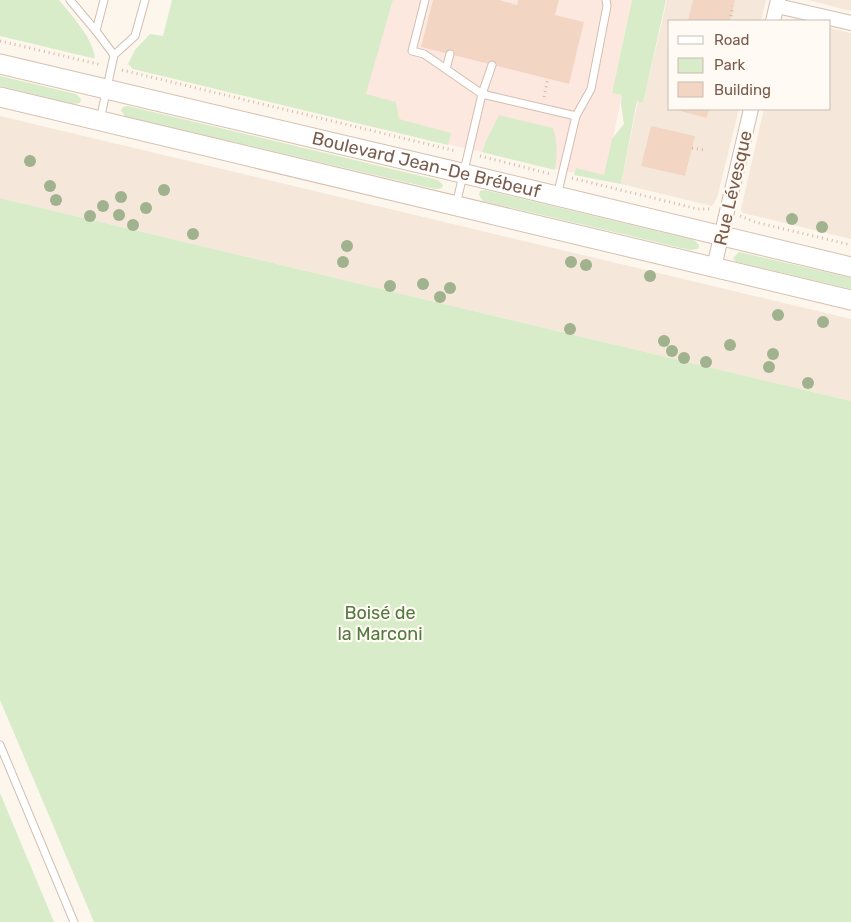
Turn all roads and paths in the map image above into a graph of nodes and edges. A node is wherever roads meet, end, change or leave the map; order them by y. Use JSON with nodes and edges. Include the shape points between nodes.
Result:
{"nodes":[{"id":1,"x":70,"y":0,"type":"edge"},
{"id":2,"x":104,"y":0,"type":"edge"},
{"id":3,"x":145,"y":0,"type":"edge"},
{"id":4,"x":425,"y":0,"type":"edge"},
{"id":5,"x":606,"y":0,"type":"edge"},
{"id":6,"x":777,"y":3,"type":"edge"},
{"id":7,"x":733,"y":6,"type":"dead end"},
{"id":8,"x":730,"y":20,"type":"edge"},
{"id":9,"x":773,"y":20,"type":"edge"},
{"id":10,"x":851,"y":23,"type":"edge"},
{"id":11,"x":96,"y":31,"type":"junction"},
{"id":12,"x":0,"y":41,"type":"edge"},
{"id":13,"x":450,"y":54,"type":"dead end"},
{"id":14,"x":114,"y":55,"type":"junction"},
{"id":15,"x":0,"y":64,"type":"edge"},
{"id":16,"x":94,"y":64,"type":"dead end"},
{"id":17,"x":492,"y":65,"type":"dead end"},
{"id":18,"x":446,"y":69,"type":"junction"},
{"id":19,"x":127,"y":72,"type":"dead end"},
{"id":20,"x":548,"y":78,"type":"dead end"},
{"id":21,"x":106,"y":90,"type":"junction"},
{"id":22,"x":482,"y":94,"type":"junction"},
{"id":23,"x":0,"y":97,"type":"edge"},
{"id":24,"x":541,"y":108,"type":"junction"},
{"id":25,"x":752,"y":110,"type":"edge"},
{"id":26,"x":576,"y":116,"type":"junction"},
{"id":27,"x":100,"y":120,"type":"junction"},
{"id":28,"x":446,"y":148,"type":"dead end"},
{"id":29,"x":692,"y":148,"type":"dead end"},
{"id":30,"x":705,"y":150,"type":"dead end"},
{"id":31,"x":482,"y":156,"type":"dead end"},
{"id":32,"x":462,"y":173,"type":"junction"},
{"id":33,"x":553,"y":174,"type":"dead end"},
{"id":34,"x":571,"y":178,"type":"dead end"},
{"id":35,"x":557,"y":196,"type":"junction"},
{"id":36,"x":456,"y":205,"type":"junction"},
{"id":37,"x":710,"y":209,"type":"dead end"},
{"id":38,"x":742,"y":216,"type":"dead end"},
{"id":39,"x":721,"y":236,"type":"junction"},
{"id":40,"x":851,"y":245,"type":"edge"},
{"id":41,"x":714,"y":267,"type":"junction"},
{"id":42,"x":851,"y":267,"type":"edge"},
{"id":43,"x":851,"y":300,"type":"edge"},
{"id":44,"x":0,"y":744,"type":"edge"},
{"id":45,"x":74,"y":922,"type":"edge"}],
"edges":[{"from":1,"to":11,"type":"lane"},
{"from":2,"to":11,"type":"lane"},
{"from":3,"to":14,"type":"lane","via":[[135,36]]},
{"from":4,"to":18,"type":"lane","via":[[412,51],[424,54]]},
{"from":5,"to":26,"type":"lane","via":[[591,89]]},
{"from":6,"to":9,"type":"street"},
{"from":6,"to":10,"type":"street"},
{"from":7,"to":8,"type":"path"},
{"from":11,"to":14,"type":"lane"},
{"from":12,"to":16,"type":"path"},
{"from":13,"to":18,"type":"lane"},
{"from":14,"to":21,"type":"lane"},
{"from":15,"to":21,"type":"main road","name":"Boulevard Jean-De Brébeuf"},
{"from":17,"to":22,"type":"lane"},
{"from":18,"to":22,"type":"lane"},
{"from":19,"to":28,"type":"path","name":"Boulevard Jean-De Brébeuf"},
{"from":20,"to":24,"type":"path"},
{"from":21,"to":27,"type":"lane"},
{"from":21,"to":32,"type":"main road","name":"Boulevard Jean-De Brébeuf"},
{"from":22,"to":24,"type":"lane"},
{"from":22,"to":32,"type":"lane"},
{"from":23,"to":27,"type":"main road","name":"Boulevard Jean-De Brébeuf"},
{"from":24,"to":26,"type":"lane"},
{"from":25,"to":39,"type":"street","name":"Rue Lévesque"},
{"from":26,"to":35,"type":"lane"},
{"from":27,"to":36,"type":"main road","name":"Boulevard Jean-De Brébeuf"},
{"from":29,"to":30,"type":"path"},
{"from":31,"to":33,"type":"path","name":"Boulevard Jean-De Brébeuf"},
{"from":32,"to":35,"type":"main road","name":"Boulevard Jean-De Brébeuf"},
{"from":32,"to":36,"type":"lane"},
{"from":34,"to":37,"type":"path"},
{"from":35,"to":39,"type":"main road","name":"Boulevard Jean-De Brébeuf"},
{"from":36,"to":41,"type":"main road","name":"Boulevard Jean-De Brébeuf"},
{"from":38,"to":40,"type":"path"},
{"from":39,"to":41,"type":"street","name":"Rue Lévesque"},
{"from":39,"to":42,"type":"main road","name":"Boulevard Jean-De Brébeuf"},
{"from":41,"to":43,"type":"main road","name":"Boulevard Jean-De Brébeuf"},
{"from":44,"to":45,"type":"lane"}]}
